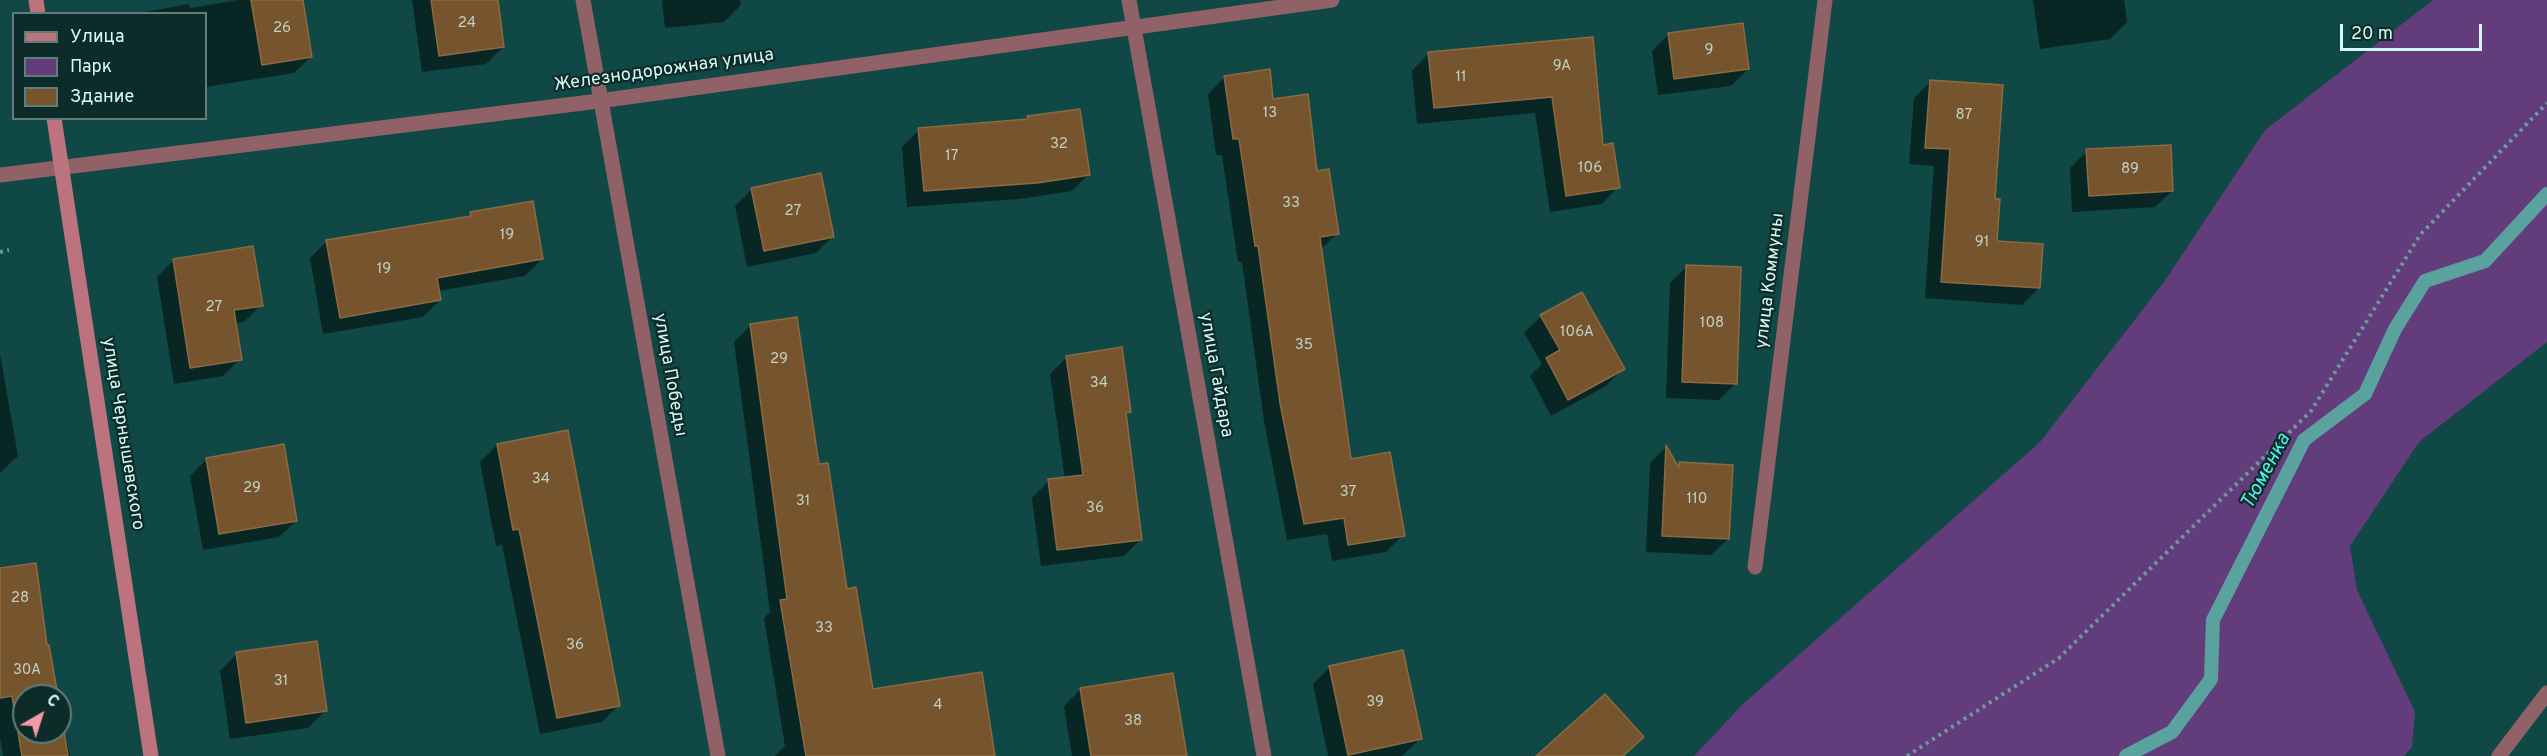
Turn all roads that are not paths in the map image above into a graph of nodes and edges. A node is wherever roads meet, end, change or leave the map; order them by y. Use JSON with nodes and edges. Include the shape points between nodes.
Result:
{"nodes":[{"id":1,"x":583,"y":0,"type":"edge"},
{"id":2,"x":1129,"y":0,"type":"edge"},
{"id":3,"x":1332,"y":0,"type":"edge"},
{"id":4,"x":1825,"y":0,"type":"edge"},
{"id":5,"x":1133,"y":26,"type":"junction"},
{"id":6,"x":599,"y":101,"type":"junction"},
{"id":7,"x":54,"y":120,"type":"edge"},
{"id":8,"x":61,"y":165,"type":"junction"},
{"id":9,"x":0,"y":175,"type":"edge"},
{"id":10,"x":1755,"y":567,"type":"dead end"},
{"id":11,"x":2547,"y":693,"type":"edge"},
{"id":12,"x":151,"y":756,"type":"edge"},
{"id":13,"x":718,"y":756,"type":"edge"},
{"id":14,"x":1264,"y":756,"type":"edge"},
{"id":15,"x":2499,"y":756,"type":"edge"}],
"edges":[{"from":1,"to":6,"type":"street","name":"улица Победы"},
{"from":2,"to":5,"type":"street","name":"улица Гайдара"},
{"from":3,"to":5,"type":"street","name":"Железнодорожная улица"},
{"from":4,"to":10,"type":"street","name":"улица Коммуны"},
{"from":5,"to":6,"type":"street","name":"Железнодорожная улица"},
{"from":5,"to":14,"type":"street","name":"улица Гайдара"},
{"from":6,"to":8,"type":"street","name":"Железнодорожная улица"},
{"from":6,"to":13,"type":"street","name":"улица Победы"},
{"from":7,"to":8,"type":"street","name":"улица Чернышевского"},
{"from":8,"to":9,"type":"street","name":"Железнодорожная улица"},
{"from":8,"to":12,"type":"street","name":"улица Чернышевского"},
{"from":11,"to":15,"type":"street"}]}
